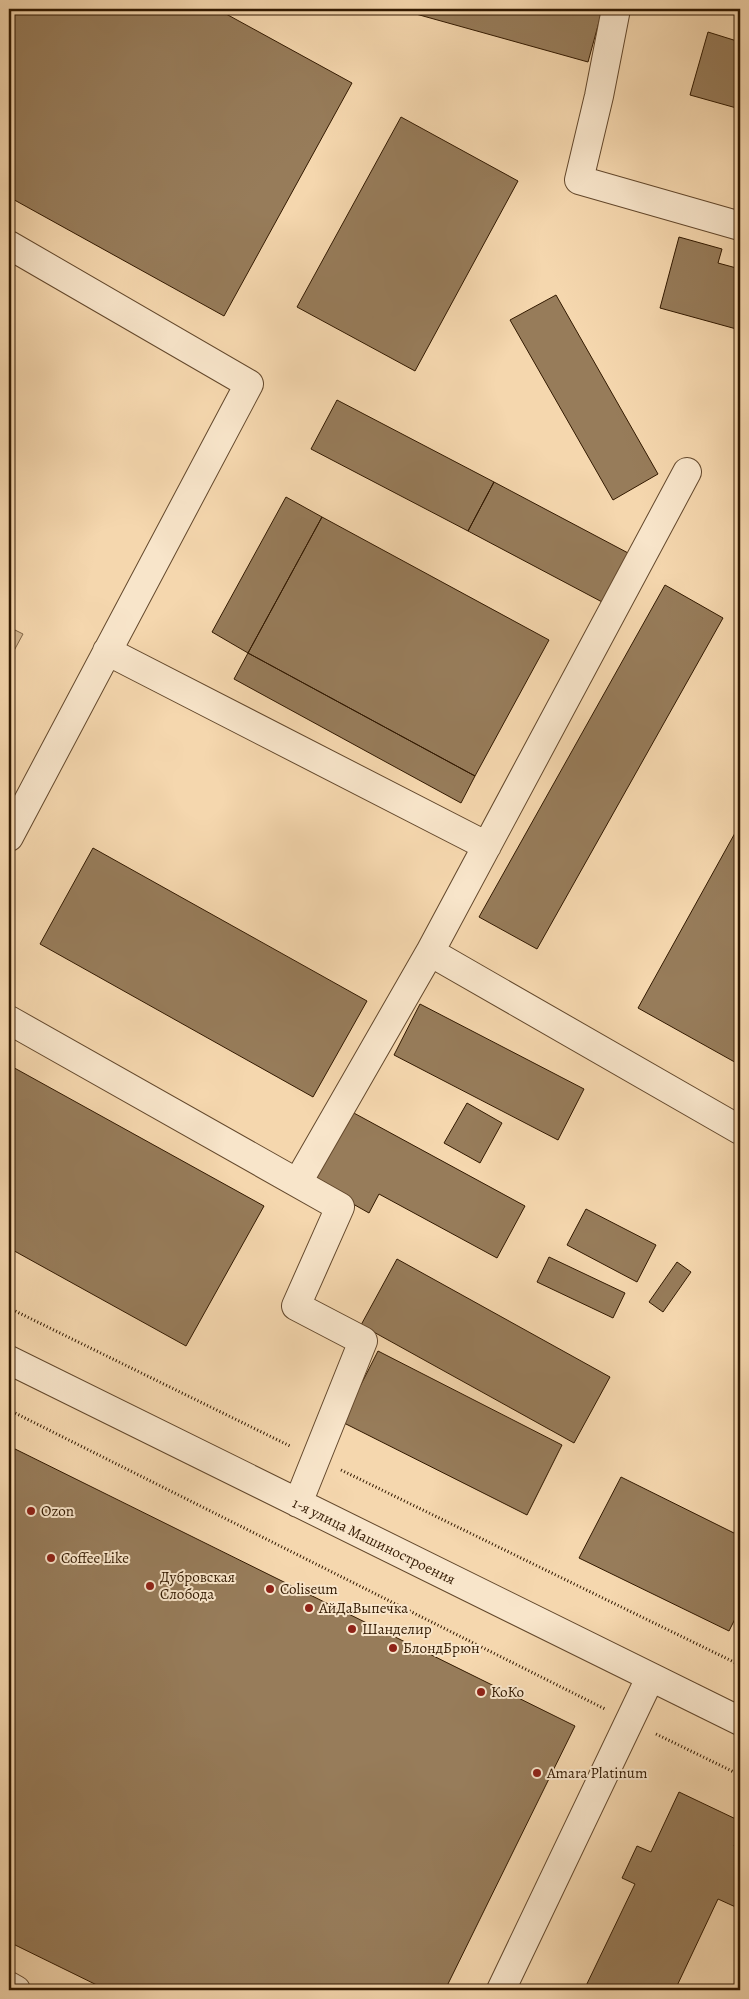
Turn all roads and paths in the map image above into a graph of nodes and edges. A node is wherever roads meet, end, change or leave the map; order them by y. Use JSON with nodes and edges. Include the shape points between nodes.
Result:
{"nodes":[{"id":1,"x":616,"y":9,"type":"edge"},
{"id":2,"x":740,"y":226,"type":"edge"},
{"id":3,"x":10,"y":248,"type":"edge"},
{"id":4,"x":687,"y":472,"type":"dead end"},
{"id":5,"x":107,"y":651,"type":"junction"},
{"id":6,"x":9,"y":837,"type":"edge"},
{"id":7,"x":487,"y":846,"type":"junction"},
{"id":8,"x":430,"y":952,"type":"junction"},
{"id":9,"x":9,"y":1020,"type":"edge"},
{"id":10,"x":740,"y":1130,"type":"edge"},
{"id":11,"x":298,"y":1182,"type":"junction"},
{"id":12,"x":9,"y":1308,"type":"edge"},
{"id":13,"x":9,"y":1360,"type":"edge"},
{"id":14,"x":9,"y":1410,"type":"edge"},
{"id":15,"x":316,"y":1458,"type":"junction"},
{"id":16,"x":298,"y":1503,"type":"junction"},
{"id":17,"x":740,"y":1665,"type":"edge"},
{"id":18,"x":650,"y":1678,"type":"junction"},
{"id":19,"x":629,"y":1721,"type":"junction"},
{"id":20,"x":740,"y":1721,"type":"edge"},
{"id":21,"x":740,"y":1775,"type":"edge"},
{"id":22,"x":9,"y":1986,"type":"edge"},
{"id":23,"x":16,"y":1990,"type":"edge"},
{"id":24,"x":501,"y":1990,"type":"edge"}],
"edges":[{"from":1,"to":2,"type":"street","via":[[600,96],[579,180]]},
{"from":3,"to":5,"type":"street","via":[[249,384]]},
{"from":4,"to":7,"type":"street"},
{"from":5,"to":6,"type":"street"},
{"from":5,"to":7,"type":"street"},
{"from":7,"to":8,"type":"street"},
{"from":8,"to":10,"type":"street"},
{"from":8,"to":11,"type":"street"},
{"from":9,"to":11,"type":"street"},
{"from":11,"to":15,"type":"street","via":[[340,1207],[296,1306],[363,1341]]},
{"from":12,"to":15,"type":"path"},
{"from":13,"to":16,"type":"street","name":"1-я улица Машиностроения"},
{"from":14,"to":19,"type":"path"},
{"from":15,"to":16,"type":"street"},
{"from":15,"to":17,"type":"path"},
{"from":16,"to":18,"type":"street","name":"1-я улица Машиностроения"},
{"from":18,"to":19,"type":"street"},
{"from":18,"to":20,"type":"street","name":"1-я улица Машиностроения"},
{"from":19,"to":21,"type":"path"},
{"from":19,"to":24,"type":"street"},
{"from":22,"to":23,"type":"street"}]}
